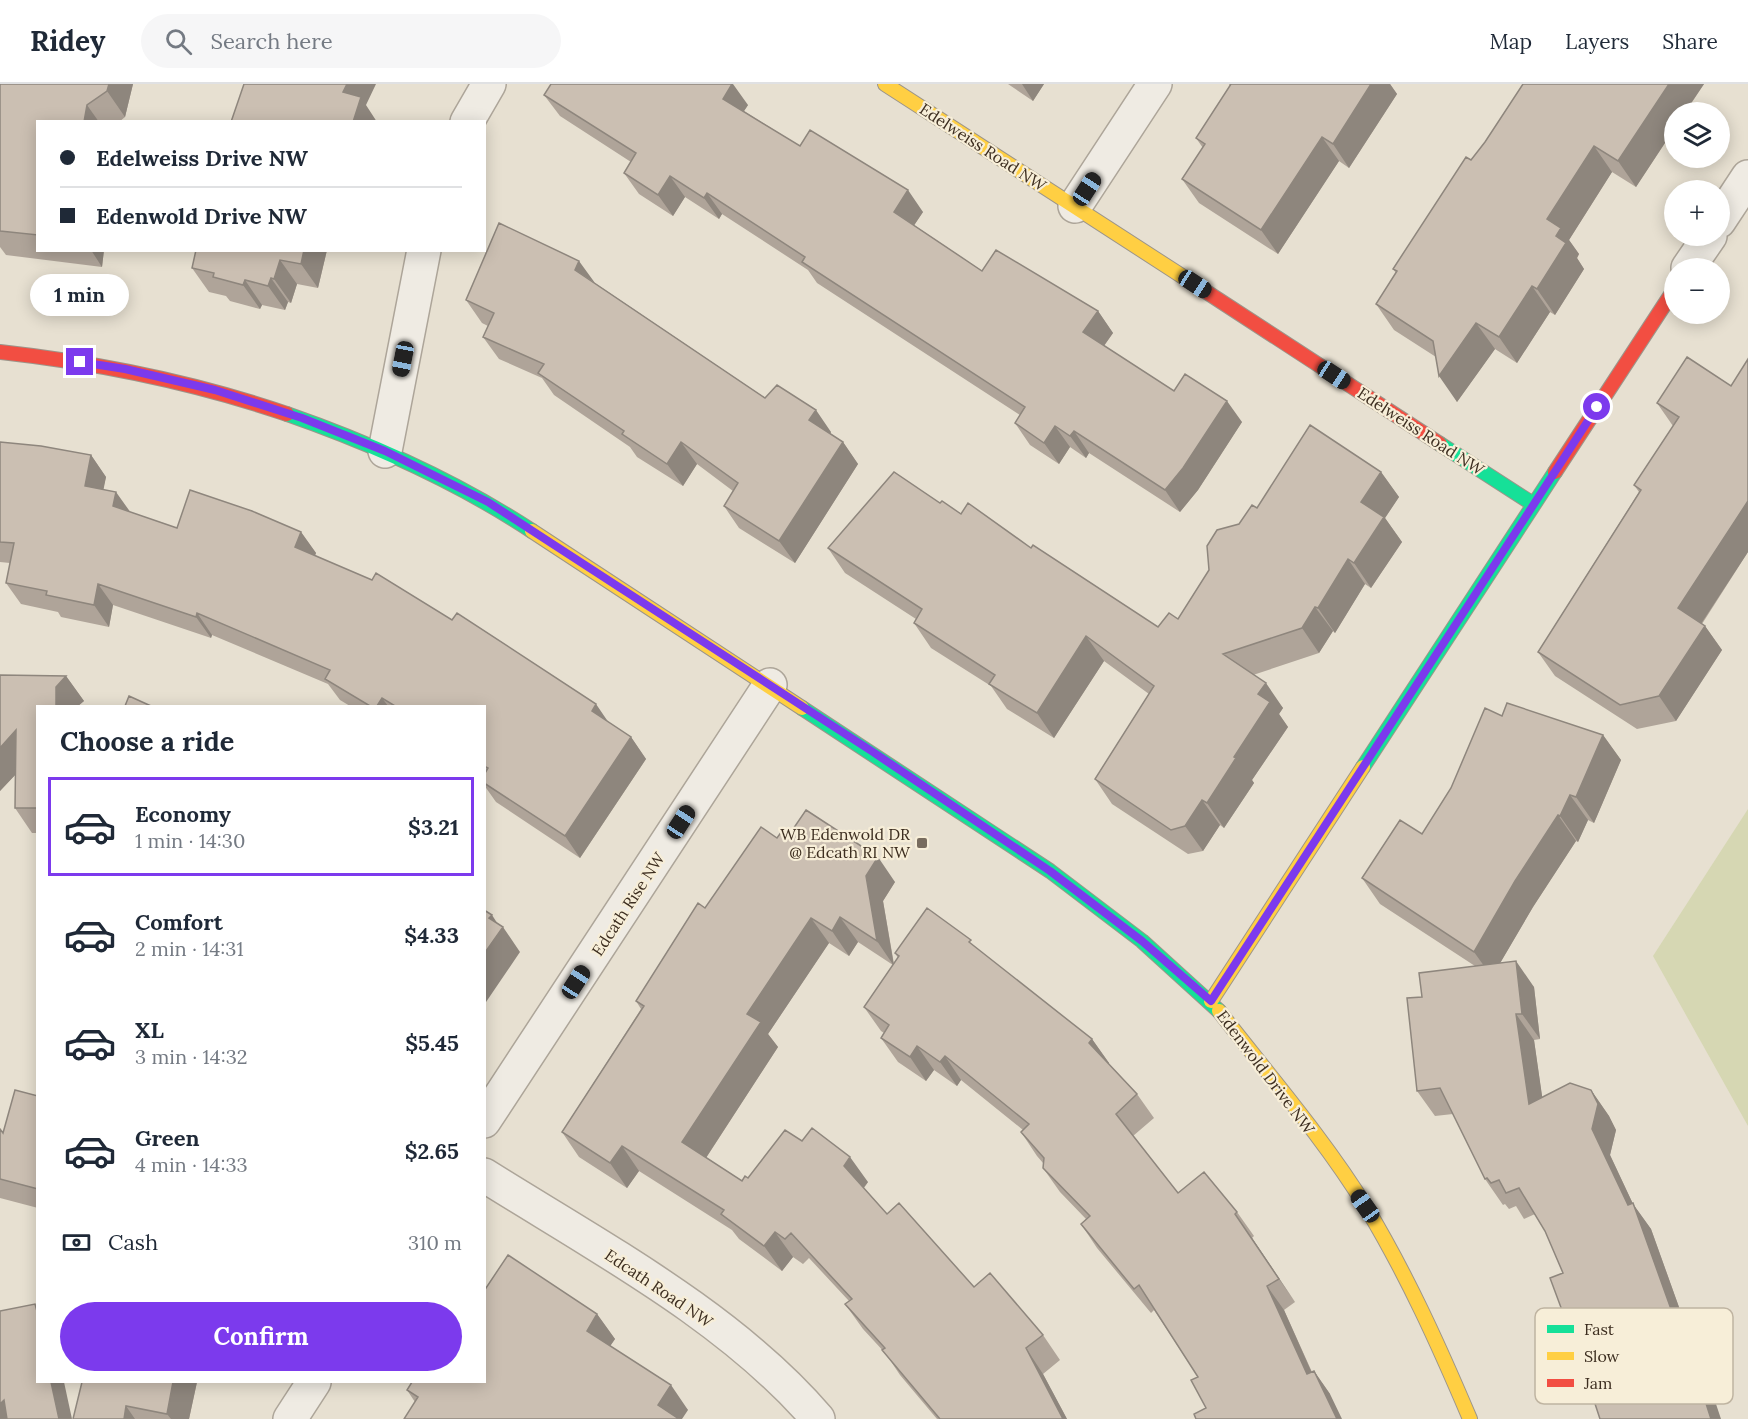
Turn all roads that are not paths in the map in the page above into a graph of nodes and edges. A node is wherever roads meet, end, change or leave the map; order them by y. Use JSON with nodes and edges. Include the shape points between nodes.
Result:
{"nodes":[{"id":1,"x":489,"y":84,"type":"edge"},
{"id":2,"x":885,"y":84,"type":"edge"},
{"id":3,"x":1155,"y":84,"type":"edge"},
{"id":4,"x":468,"y":120,"type":"edge"},
{"id":5,"x":1748,"y":177,"type":"edge"},
{"id":6,"x":1730,"y":204,"type":"edge"},
{"id":7,"x":1075,"y":206,"type":"junction"},
{"id":8,"x":424,"y":252,"type":"edge"},
{"id":9,"x":1664,"y":305,"type":"edge"},
{"id":10,"x":0,"y":352,"type":"edge"},
{"id":11,"x":385,"y":451,"type":"junction"},
{"id":12,"x":1533,"y":504,"type":"junction"},
{"id":13,"x":770,"y":685,"type":"junction"},
{"id":14,"x":1211,"y":1001,"type":"junction"},
{"id":15,"x":486,"y":1119,"type":"edge"},
{"id":16,"x":486,"y":1176,"type":"edge"},
{"id":17,"x":313,"y":1383,"type":"edge"},
{"id":18,"x":290,"y":1419,"type":"edge"},
{"id":19,"x":818,"y":1419,"type":"edge"},
{"id":20,"x":1470,"y":1419,"type":"edge"}],
"edges":[{"from":1,"to":4,"type":"street"},
{"from":2,"to":7,"type":"street","name":"Edelweiss Road NW"},
{"from":3,"to":7,"type":"street"},
{"from":5,"to":6,"type":"street"},
{"from":7,"to":12,"type":"street","name":"Edelweiss Road NW"},
{"from":8,"to":11,"type":"street"},
{"from":9,"to":12,"type":"street"},
{"from":10,"to":11,"type":"street","name":"Edenwold Drive NW","via":[[125,369],[215,390],[302,418]]},
{"from":11,"to":13,"type":"street","name":"Edenwold Drive NW","via":[[488,502]]},
{"from":12,"to":14,"type":"street"},
{"from":13,"to":14,"type":"street","name":"Edenwold Drive NW","via":[[1050,871],[1142,941]]},
{"from":13,"to":15,"type":"street","name":"Edcath Rise NW"},
{"from":14,"to":20,"type":"street","name":"Edenwold Drive NW","via":[[1365,1206],[1428,1321]]},
{"from":16,"to":19,"type":"street","name":"Edcath Road NW","via":[[738,1341]]},
{"from":17,"to":18,"type":"street"}]}
